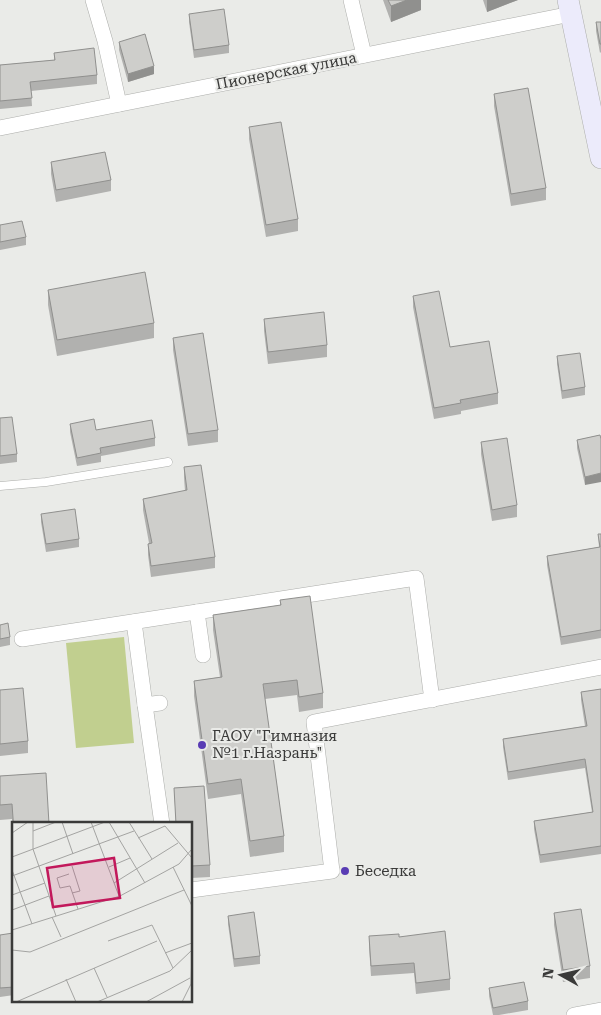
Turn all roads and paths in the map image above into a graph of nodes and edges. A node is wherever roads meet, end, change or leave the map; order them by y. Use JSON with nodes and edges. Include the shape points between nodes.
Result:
{"nodes":[{"id":1,"x":93,"y":0,"type":"edge"},
{"id":2,"x":351,"y":0,"type":"edge"},
{"id":3,"x":570,"y":7,"type":"edge"},
{"id":4,"x":364,"y":55,"type":"junction"},
{"id":5,"x":119,"y":104,"type":"junction"},
{"id":6,"x":0,"y":128,"type":"edge"},
{"id":7,"x":601,"y":158,"type":"edge"},
{"id":8,"x":168,"y":462,"type":"dead end"},
{"id":9,"x":0,"y":486,"type":"edge"},
{"id":10,"x":197,"y":612,"type":"junction"},
{"id":11,"x":134,"y":622,"type":"junction"},
{"id":12,"x":22,"y":639,"type":"dead end"},
{"id":13,"x":203,"y":655,"type":"dead end"},
{"id":14,"x":601,"y":667,"type":"edge"},
{"id":15,"x":432,"y":700,"type":"junction"},
{"id":16,"x":162,"y":822,"type":"edge"},
{"id":17,"x":192,"y":890,"type":"edge"},
{"id":18,"x":601,"y":1010,"type":"edge"},
{"id":19,"x":574,"y":1015,"type":"edge"}],
"edges":[{"from":1,"to":5,"type":"street","via":[[106,41]]},
{"from":2,"to":4,"type":"street"},
{"from":3,"to":4,"type":"street","name":"Пионерская улица"},
{"from":3,"to":7,"type":"main road"},
{"from":4,"to":5,"type":"street","name":"Пионерская улица"},
{"from":5,"to":6,"type":"street","name":"Пионерская улица"},
{"from":8,"to":9,"type":"lane","via":[[46,482]]},
{"from":10,"to":11,"type":"street"},
{"from":10,"to":13,"type":"street"},
{"from":10,"to":15,"type":"street","via":[[416,578]]},
{"from":11,"to":12,"type":"street"},
{"from":11,"to":16,"type":"street","via":[[152,704]]},
{"from":14,"to":15,"type":"street"},
{"from":15,"to":17,"type":"street","via":[[314,722],[332,871]]},
{"from":18,"to":19,"type":"street"}]}
